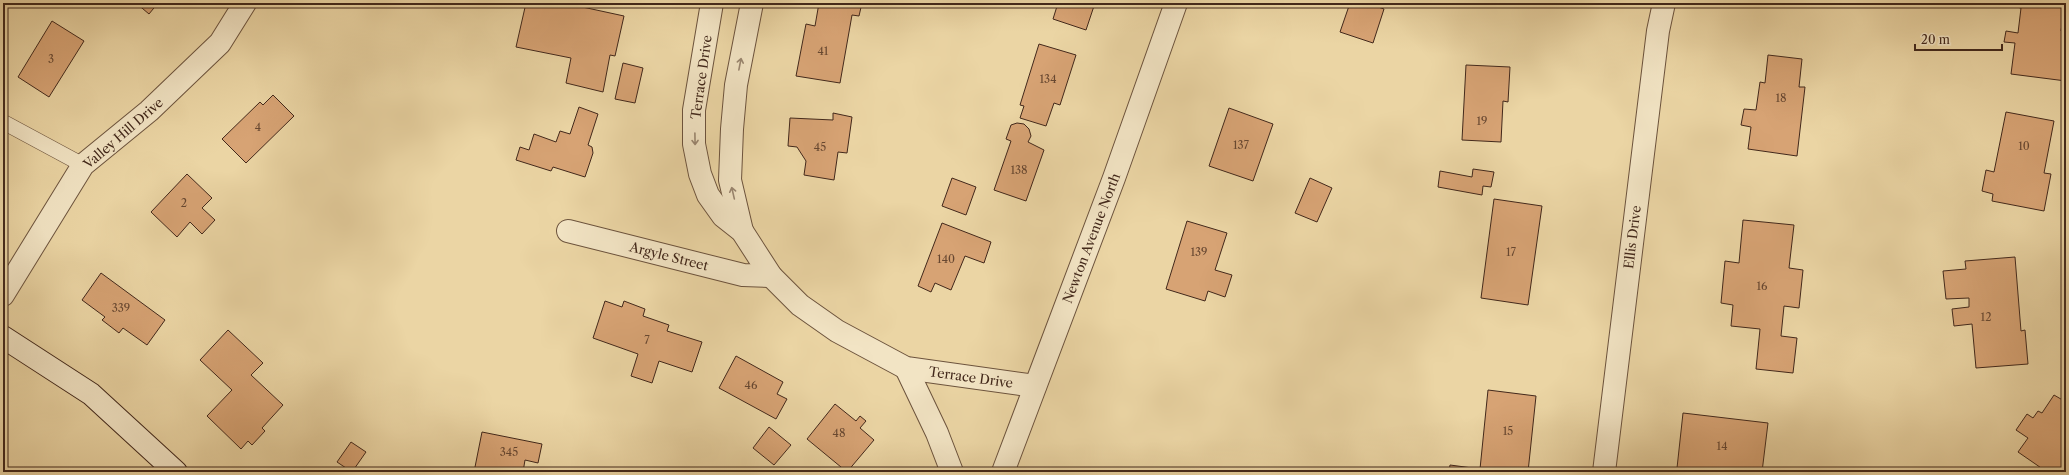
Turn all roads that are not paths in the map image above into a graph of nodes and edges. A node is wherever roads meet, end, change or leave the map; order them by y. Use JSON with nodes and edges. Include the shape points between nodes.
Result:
{"nodes":[{"id":1,"x":245,"y":3,"type":"edge"},
{"id":2,"x":712,"y":3,"type":"edge"},
{"id":3,"x":752,"y":3,"type":"edge"},
{"id":4,"x":1176,"y":3,"type":"edge"},
{"id":5,"x":1664,"y":3,"type":"edge"},
{"id":6,"x":5,"y":123,"type":"dead end"},
{"id":7,"x":83,"y":165,"type":"junction"},
{"id":8,"x":568,"y":231,"type":"dead end"},
{"id":9,"x":742,"y":231,"type":"junction"},
{"id":10,"x":771,"y":276,"type":"junction"},
{"id":11,"x":3,"y":295,"type":"edge"},
{"id":12,"x":3,"y":337,"type":"edge"},
{"id":13,"x":906,"y":368,"type":"junction"},
{"id":14,"x":1035,"y":386,"type":"junction"},
{"id":15,"x":176,"y":472,"type":"edge"},
{"id":16,"x":952,"y":472,"type":"edge"},
{"id":17,"x":1003,"y":472,"type":"edge"},
{"id":18,"x":1604,"y":472,"type":"edge"}],
"edges":[{"from":1,"to":7,"type":"street","name":"Valley Hill Drive","via":[[220,44],[149,111]]},
{"from":2,"to":9,"type":"street","name":"Terrace Drive","one_way":true,"via":[[694,110],[694,144],[700,174],[708,195],[723,216]]},
{"from":9,"to":3,"type":"street","name":"Terrace Drive","one_way":true,"via":[[730,180],[730,166],[736,85]]},
{"from":4,"to":14,"type":"street","name":"Newton Avenue North","via":[[1117,170]]},
{"from":5,"to":18,"type":"street","name":"Ellis Drive","via":[[1658,31]]},
{"from":6,"to":7,"type":"lane"},
{"from":7,"to":11,"type":"street","name":"Valley Hill Drive"},
{"from":8,"to":10,"type":"street","name":"Argyle Street","via":[[743,275]]},
{"from":9,"to":10,"type":"street","name":"Terrace Drive"},
{"from":10,"to":13,"type":"street","name":"Terrace Drive","via":[[800,305],[837,331]]},
{"from":12,"to":15,"type":"street","via":[[90,394]]},
{"from":13,"to":14,"type":"street","name":"Terrace Drive"},
{"from":13,"to":16,"type":"street","name":"Terrace Drive","via":[[937,433]]},
{"from":14,"to":17,"type":"street","name":"Newton Avenue North"}]}
